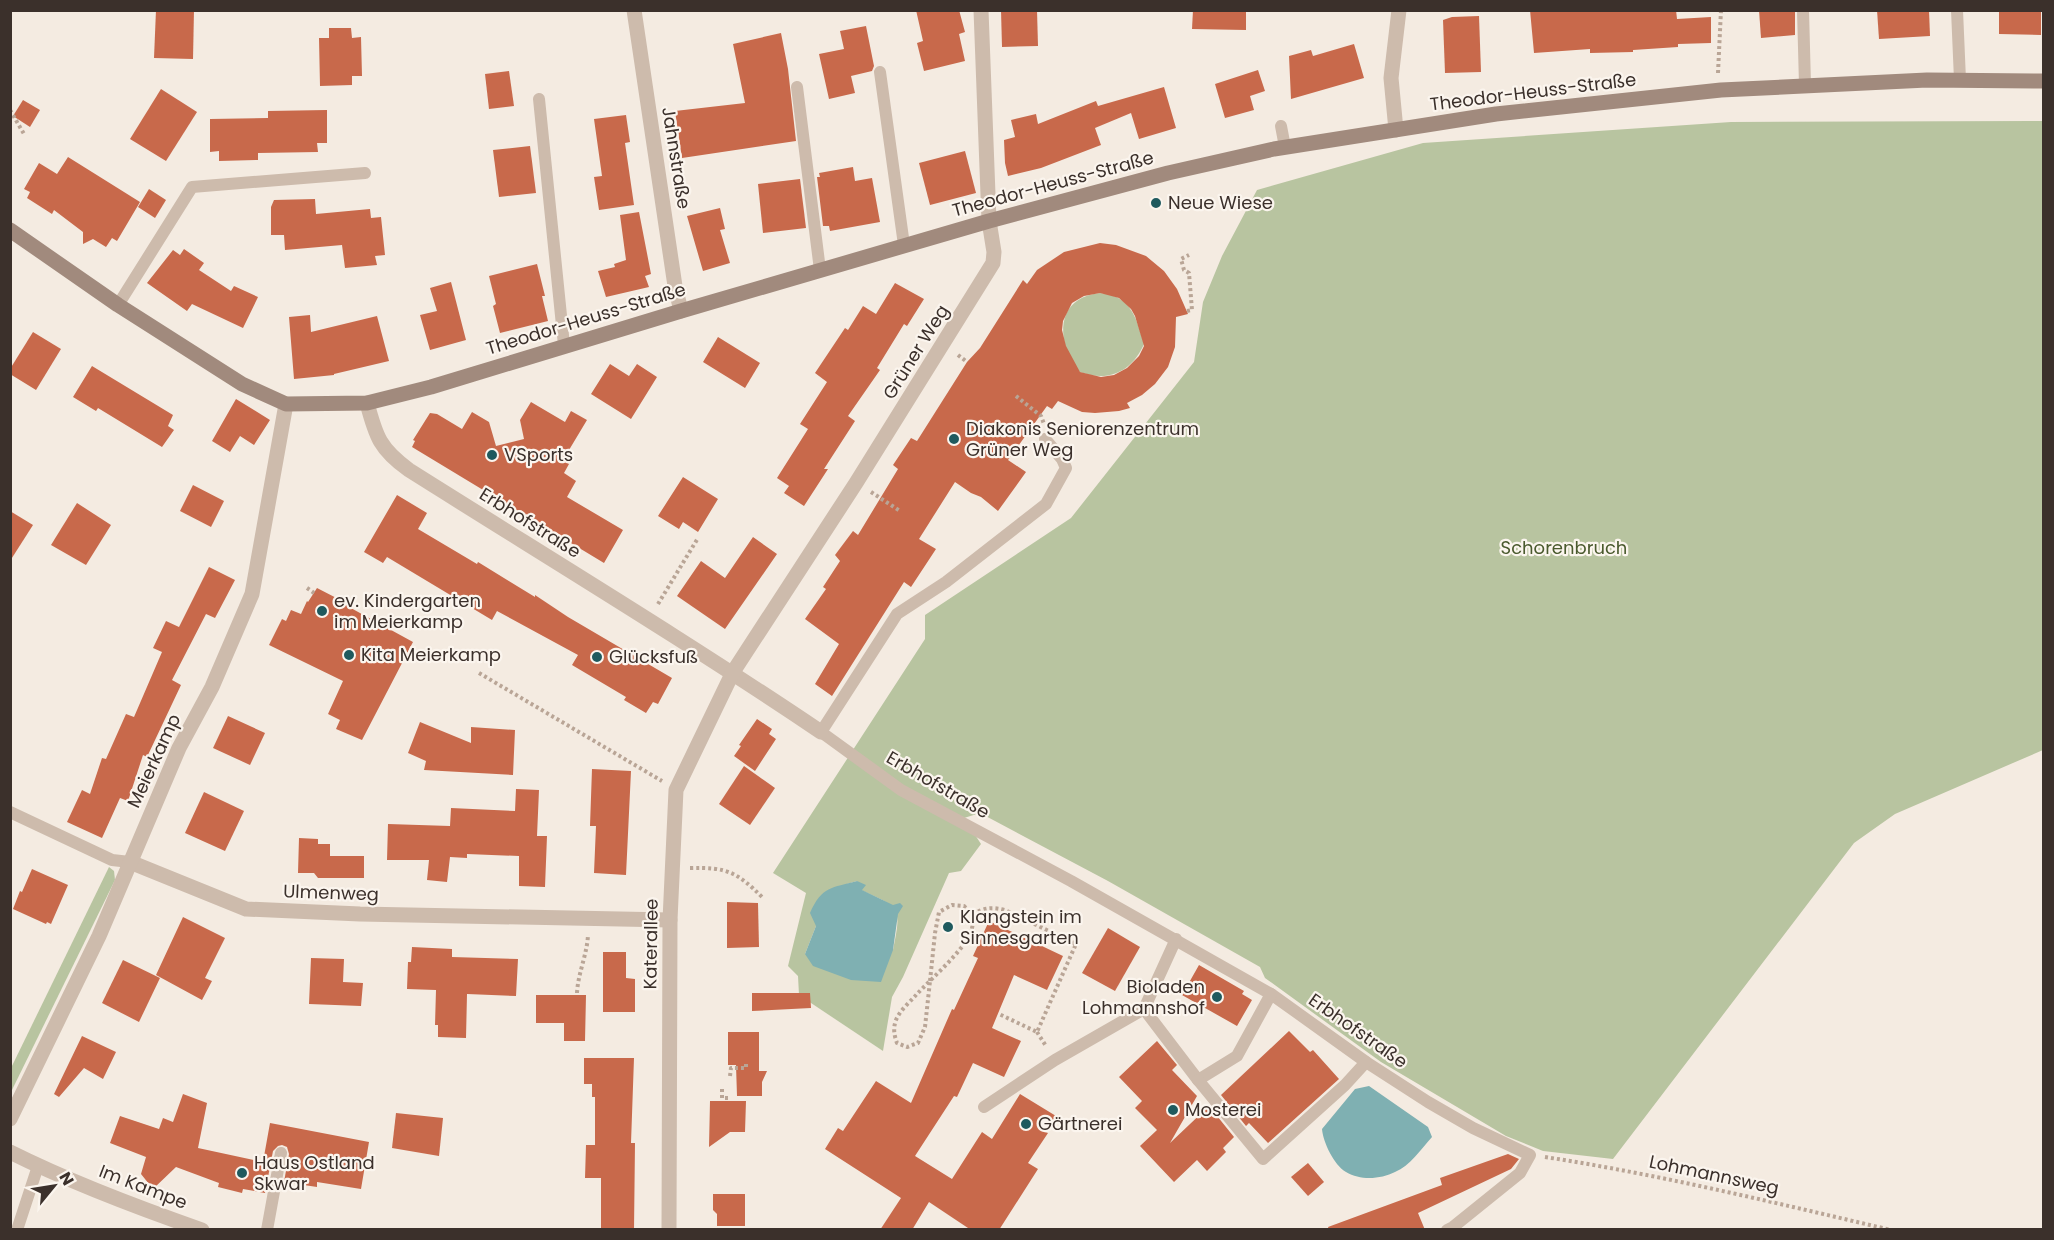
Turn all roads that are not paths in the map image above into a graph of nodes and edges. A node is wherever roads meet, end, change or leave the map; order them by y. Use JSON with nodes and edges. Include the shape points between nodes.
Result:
{"nodes":[{"id":1,"x":634,"y":10,"type":"edge"},
{"id":2,"x":981,"y":10,"type":"edge"},
{"id":3,"x":1399,"y":10,"type":"edge"},
{"id":4,"x":1803,"y":10,"type":"edge"},
{"id":5,"x":1957,"y":10,"type":"edge"},
{"id":6,"x":880,"y":72,"type":"dead end"},
{"id":7,"x":1960,"y":80,"type":"junction"},
{"id":8,"x":2043,"y":81,"type":"edge"},
{"id":9,"x":1805,"y":85,"type":"junction"},
{"id":10,"x":797,"y":87,"type":"dead end"},
{"id":11,"x":539,"y":99,"type":"dead end"},
{"id":12,"x":1281,"y":126,"type":"dead end"},
{"id":13,"x":1396,"y":130,"type":"junction"},
{"id":14,"x":1285,"y":147,"type":"junction"},
{"id":15,"x":365,"y":173,"type":"dead end"},
{"id":16,"x":989,"y":221,"type":"junction"},
{"id":17,"x":10,"y":230,"type":"edge"},
{"id":18,"x":904,"y":246,"type":"junction"},
{"id":19,"x":820,"y":270,"type":"junction"},
{"id":20,"x":118,"y":305,"type":"junction"},
{"id":21,"x":681,"y":310,"type":"junction"},
{"id":22,"x":564,"y":345,"type":"junction"},
{"id":23,"x":367,"y":403,"type":"junction"},
{"id":24,"x":285,"y":404,"type":"junction"},
{"id":25,"x":1045,"y":439,"type":"road end"},
{"id":26,"x":733,"y":672,"type":"junction"},
{"id":27,"x":821,"y":732,"type":"junction"},
{"id":28,"x":10,"y":812,"type":"edge"},
{"id":29,"x":130,"y":862,"type":"junction"},
{"id":30,"x":670,"y":920,"type":"junction"},
{"id":31,"x":1176,"y":939,"type":"junction"},
{"id":32,"x":1271,"y":993,"type":"junction"},
{"id":33,"x":1144,"y":1009,"type":"junction"},
{"id":34,"x":1366,"y":1062,"type":"junction"},
{"id":35,"x":1198,"y":1080,"type":"junction"},
{"id":36,"x":984,"y":1107,"type":"dead end"},
{"id":37,"x":10,"y":1119,"type":"edge"},
{"id":38,"x":10,"y":1152,"type":"edge"},
{"id":39,"x":281,"y":1153,"type":"dead end"},
{"id":40,"x":38,"y":1166,"type":"junction"},
{"id":41,"x":17,"y":1230,"type":"edge"},
{"id":42,"x":202,"y":1230,"type":"edge"},
{"id":43,"x":267,"y":1230,"type":"edge"},
{"id":44,"x":669,"y":1230,"type":"edge"},
{"id":45,"x":1447,"y":1230,"type":"edge"}],
"edges":[{"from":1,"to":21,"type":"street","name":"Jahnstraße"},
{"from":2,"to":16,"type":"street","name":"Grüner Weg"},
{"from":3,"to":13,"type":"street","via":[[1391,78]]},
{"from":4,"to":9,"type":"lane"},
{"from":5,"to":7,"type":"lane"},
{"from":6,"to":18,"type":"lane"},
{"from":7,"to":8,"type":"main road","name":"Theodor-Heuss-Straße"},
{"from":7,"to":9,"type":"main road","name":"Theodor-Heuss-Straße"},
{"from":9,"to":13,"type":"main road","name":"Theodor-Heuss-Straße","via":[[1653,96]]},
{"from":10,"to":19,"type":"lane"},
{"from":11,"to":22,"type":"lane"},
{"from":12,"to":14,"type":"lane"},
{"from":13,"to":14,"type":"main road","name":"Theodor-Heuss-Straße"},
{"from":14,"to":16,"type":"main road","name":"Theodor-Heuss-Straße","via":[[1168,173]]},
{"from":15,"to":20,"type":"lane","via":[[192,186]]},
{"from":16,"to":18,"type":"main road","name":"Theodor-Heuss-Straße"},
{"from":16,"to":26,"type":"street","name":"Grüner Weg","via":[[993,263]]},
{"from":17,"to":20,"type":"main road","name":"Theodor-Heuss-Straße"},
{"from":18,"to":19,"type":"main road","name":"Theodor-Heuss-Straße"},
{"from":19,"to":21,"type":"main road","name":"Theodor-Heuss-Straße"},
{"from":20,"to":24,"type":"main road","name":"Theodor-Heuss-Straße","via":[[242,384]]},
{"from":21,"to":22,"type":"main road","name":"Theodor-Heuss-Straße"},
{"from":22,"to":23,"type":"main road","name":"Theodor-Heuss-Straße"},
{"from":23,"to":24,"type":"main road","name":"Theodor-Heuss-Straße"},
{"from":23,"to":26,"type":"street","name":"Erbhofstraße","via":[[377,438],[391,457]]},
{"from":24,"to":29,"type":"street","name":"Meierkamp","via":[[252,594]]},
{"from":25,"to":27,"type":"lane","via":[[1066,468],[1046,504],[946,582],[897,614]]},
{"from":26,"to":27,"type":"street","name":"Erbhofstraße"},
{"from":26,"to":30,"type":"street","name":"Katerallee","via":[[676,790]]},
{"from":27,"to":31,"type":"lane","name":"Erbhofstraße","via":[[901,790]]},
{"from":28,"to":29,"type":"lane","name":"Ulmenweg","via":[[112,860]]},
{"from":29,"to":30,"type":"street","name":"Ulmenweg","via":[[246,909],[360,915]]},
{"from":29,"to":37,"type":"street","name":"Meierkamp","via":[[99,936]]},
{"from":30,"to":44,"type":"street","name":"Katerallee"},
{"from":31,"to":32,"type":"lane","name":"Erbhofstraße"},
{"from":31,"to":33,"type":"lane"},
{"from":32,"to":34,"type":"lane","name":"Erbhofstraße"},
{"from":32,"to":35,"type":"lane","via":[[1237,1056]]},
{"from":33,"to":35,"type":"lane"},
{"from":33,"to":36,"type":"lane"},
{"from":34,"to":35,"type":"lane","via":[[1263,1159]]},
{"from":34,"to":45,"type":"lane","name":"Erbhofstraße","via":[[1473,1128],[1530,1155],[1520,1173]]},
{"from":38,"to":40,"type":"street","name":"Im Kampe"},
{"from":39,"to":43,"type":"lane"},
{"from":40,"to":41,"type":"lane"},
{"from":40,"to":42,"type":"street","name":"Im Kampe"}]}
